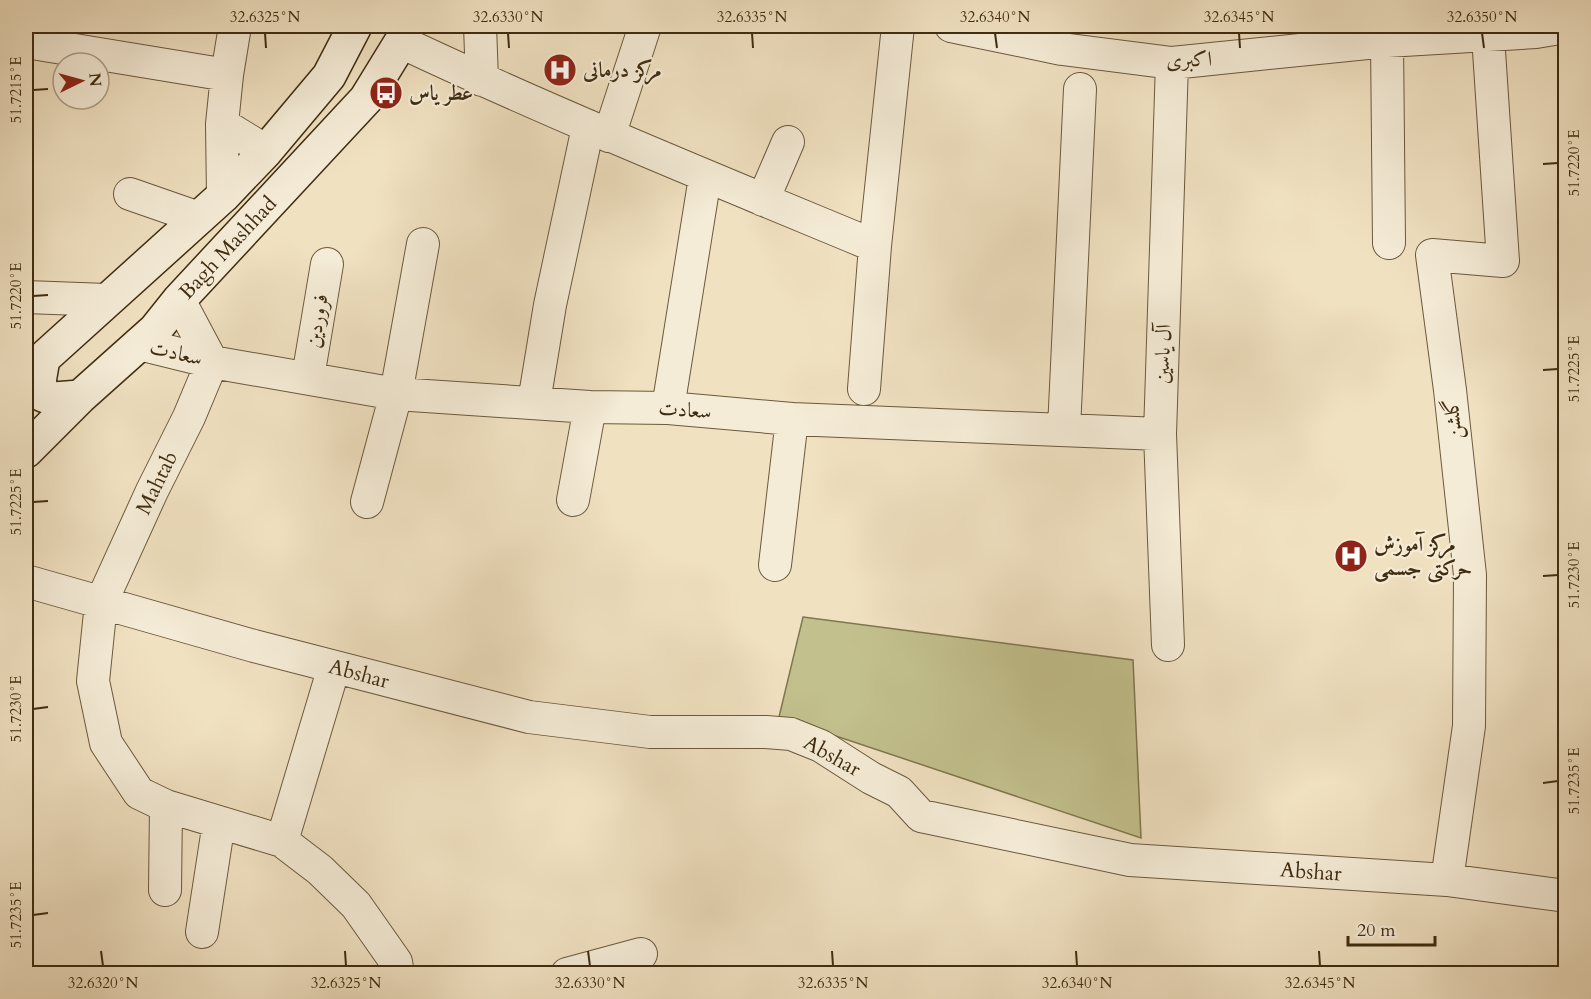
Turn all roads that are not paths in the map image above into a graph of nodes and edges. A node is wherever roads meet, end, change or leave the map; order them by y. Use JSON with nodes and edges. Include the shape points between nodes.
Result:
{"nodes":[{"id":1,"x":235,"y":26,"type":"edge"},
{"id":2,"x":355,"y":26,"type":"edge"},
{"id":3,"x":480,"y":26,"type":"edge"},
{"id":4,"x":645,"y":26,"type":"edge"},
{"id":5,"x":898,"y":26,"type":"edge"},
{"id":6,"x":951,"y":26,"type":"edge"},
{"id":7,"x":1566,"y":27,"type":"edge"},
{"id":8,"x":404,"y":34,"type":"edge"},
{"id":9,"x":1488,"y":36,"type":"junction"},
{"id":10,"x":1064,"y":37,"type":"edge"},
{"id":11,"x":1387,"y":41,"type":"junction"},
{"id":12,"x":26,"y":42,"type":"edge"},
{"id":13,"x":1172,"y":63,"type":"junction"},
{"id":14,"x":227,"y":75,"type":"junction"},
{"id":15,"x":482,"y":80,"type":"junction"},
{"id":16,"x":1080,"y":88,"type":"dead end"},
{"id":17,"x":222,"y":124,"type":"junction"},
{"id":18,"x":598,"y":131,"type":"junction"},
{"id":19,"x":788,"y":142,"type":"dead end"},
{"id":20,"x":266,"y":151,"type":"junction"},
{"id":21,"x":705,"y":177,"type":"junction"},
{"id":22,"x":130,"y":194,"type":"dead end"},
{"id":23,"x":223,"y":196,"type":"junction"},
{"id":24,"x":763,"y":200,"type":"junction"},
{"id":25,"x":199,"y":218,"type":"junction"},
{"id":26,"x":1389,"y":243,"type":"dead end"},
{"id":27,"x":423,"y":244,"type":"dead end"},
{"id":28,"x":874,"y":246,"type":"junction"},
{"id":29,"x":327,"y":264,"type":"dead end"},
{"id":30,"x":26,"y":297,"type":"edge"},
{"id":31,"x":107,"y":300,"type":"junction"},
{"id":32,"x":179,"y":300,"type":"junction"},
{"id":33,"x":139,"y":344,"type":"junction"},
{"id":34,"x":212,"y":362,"type":"junction"},
{"id":35,"x":34,"y":366,"type":"edge"},
{"id":36,"x":308,"y":377,"type":"junction"},
{"id":37,"x":864,"y":389,"type":"dead end"},
{"id":38,"x":396,"y":394,"type":"junction"},
{"id":39,"x":80,"y":397,"type":"junction"},
{"id":40,"x":534,"y":402,"type":"junction"},
{"id":41,"x":590,"y":407,"type":"junction"},
{"id":42,"x":668,"y":408,"type":"junction"},
{"id":43,"x":792,"y":419,"type":"junction"},
{"id":44,"x":1064,"y":429,"type":"junction"},
{"id":45,"x":1160,"y":434,"type":"junction"},
{"id":46,"x":26,"y":451,"type":"edge"},
{"id":47,"x":573,"y":500,"type":"dead end"},
{"id":48,"x":367,"y":502,"type":"dead end"},
{"id":49,"x":775,"y":565,"type":"dead end"},
{"id":50,"x":26,"y":581,"type":"edge"},
{"id":51,"x":100,"y":603,"type":"junction"},
{"id":52,"x":1168,"y":645,"type":"dead end"},
{"id":53,"x":334,"y":667,"type":"junction"},
{"id":54,"x":166,"y":806,"type":"junction"},
{"id":55,"x":219,"y":822,"type":"junction"},
{"id":56,"x":282,"y":840,"type":"junction"},
{"id":57,"x":1447,"y":880,"type":"junction"},
{"id":58,"x":165,"y":890,"type":"dead end"},
{"id":59,"x":1566,"y":896,"type":"edge"},
{"id":60,"x":202,"y":932,"type":"dead end"},
{"id":61,"x":641,"y":954,"type":"dead end"},
{"id":62,"x":398,"y":974,"type":"edge"},
{"id":63,"x":567,"y":974,"type":"edge"}],
"edges":[{"from":1,"to":14,"type":"street"},
{"from":2,"to":20,"type":"main road","name":"Bagh Mashhad","via":[[329,76]]},
{"from":3,"to":15,"type":"street"},
{"from":4,"to":18,"type":"street"},
{"from":5,"to":28,"type":"street"},
{"from":6,"to":10,"type":"street","name":"اکبری"},
{"from":7,"to":9,"type":"street","name":"اکبری"},
{"from":8,"to":15,"type":"street"},
{"from":8,"to":32,"type":"main road","name":"Bagh Mashhad","via":[[366,99]]},
{"from":9,"to":11,"type":"street","name":"اکبری"},
{"from":9,"to":57,"type":"street","name":"گلشن","via":[[1503,261],[1432,255],[1470,575],[1469,726]]},
{"from":10,"to":13,"type":"street","name":"اکبری"},
{"from":11,"to":13,"type":"street","name":"اکبری"},
{"from":11,"to":26,"type":"street"},
{"from":12,"to":14,"type":"street"},
{"from":13,"to":45,"type":"street","name":"آل یاسین"},
{"from":14,"to":17,"type":"street"},
{"from":15,"to":18,"type":"street"},
{"from":16,"to":44,"type":"street"},
{"from":17,"to":20,"type":"street"},
{"from":17,"to":23,"type":"street"},
{"from":18,"to":21,"type":"street"},
{"from":18,"to":40,"type":"street","via":[[550,306]]},
{"from":19,"to":24,"type":"street"},
{"from":20,"to":23,"type":"main road","name":"Bagh Mashhad"},
{"from":21,"to":24,"type":"street"},
{"from":21,"to":42,"type":"street"},
{"from":22,"to":25,"type":"street"},
{"from":23,"to":25,"type":"main road","name":"Bagh Mashhad"},
{"from":24,"to":28,"type":"street"},
{"from":25,"to":31,"type":"main road","name":"Bagh Mashhad"},
{"from":27,"to":38,"type":"street"},
{"from":28,"to":37,"type":"street"},
{"from":29,"to":36,"type":"street","name":"فروردین"},
{"from":30,"to":31,"type":"street"},
{"from":31,"to":35,"type":"main road","name":"Bagh Mashhad"},
{"from":32,"to":33,"type":"main road","name":"Bagh Mashhad"},
{"from":32,"to":34,"type":"street","name":"سعادت"},
{"from":33,"to":34,"type":"street","name":"سعادت"},
{"from":33,"to":39,"type":"main road","name":"Bagh Mashhad"},
{"from":34,"to":36,"type":"street","name":"سعادت"},
{"from":34,"to":51,"type":"street","name":"Mahtab"},
{"from":35,"to":39,"type":"main road","via":[[43,395],[54,399]]},
{"from":36,"to":38,"type":"street","name":"سعادت"},
{"from":38,"to":40,"type":"street","name":"سعادت"},
{"from":38,"to":48,"type":"street"},
{"from":39,"to":46,"type":"main road","name":"Bagh Mashhad"},
{"from":40,"to":41,"type":"street","name":"سعادت"},
{"from":41,"to":42,"type":"street","name":"سعادت"},
{"from":41,"to":47,"type":"street"},
{"from":42,"to":43,"type":"street","name":"سعادت"},
{"from":43,"to":44,"type":"street","name":"سعادت"},
{"from":43,"to":49,"type":"street"},
{"from":44,"to":45,"type":"street","name":"سعادت"},
{"from":45,"to":52,"type":"street","name":"آل یاسین"},
{"from":50,"to":51,"type":"street","name":"Abshar"},
{"from":51,"to":53,"type":"street","name":"Abshar"},
{"from":51,"to":54,"type":"street","name":"Mahtab","via":[[93,681],[105,743],[139,793]]},
{"from":53,"to":56,"type":"street"},
{"from":53,"to":57,"type":"street","name":"Abshar","via":[[529,717],[650,732],[791,734],[821,746],[899,792],[921,816],[1130,860]]},
{"from":54,"to":55,"type":"street","name":"Mahtab"},
{"from":54,"to":58,"type":"street"},
{"from":55,"to":56,"type":"street","name":"Mahtab"},
{"from":55,"to":60,"type":"street"},
{"from":56,"to":62,"type":"street","via":[[356,905],[396,962]]},
{"from":57,"to":59,"type":"street","name":"Abshar"},
{"from":61,"to":63,"type":"street"}]}
